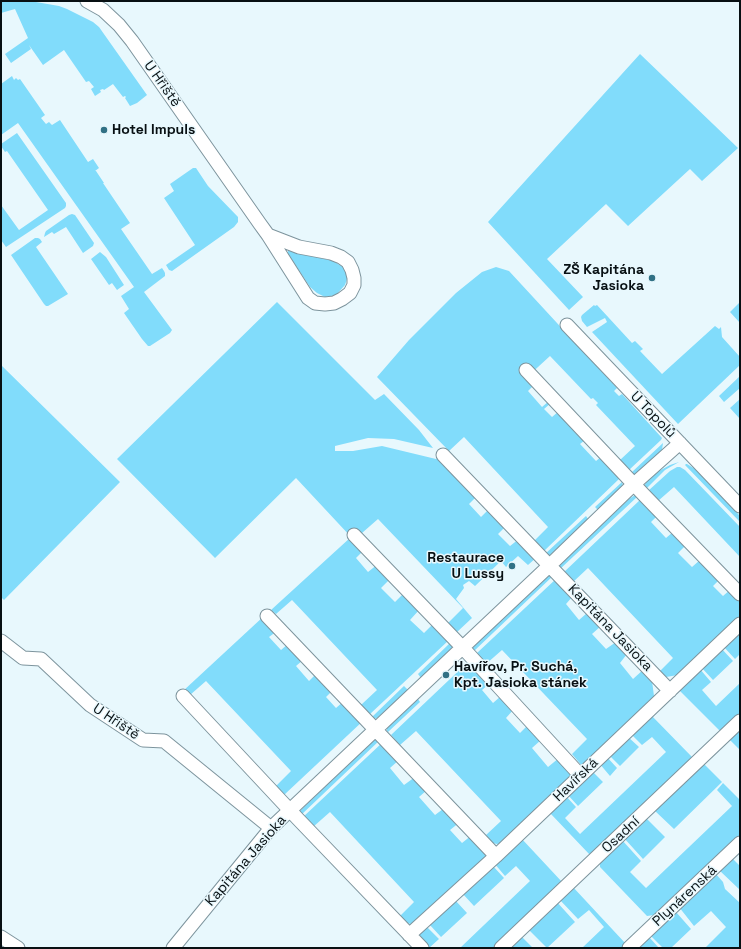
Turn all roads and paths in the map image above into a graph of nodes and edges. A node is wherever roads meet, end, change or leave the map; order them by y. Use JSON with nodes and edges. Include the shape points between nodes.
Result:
{"nodes":[{"id":1,"x":87,"y":1,"type":"edge"},
{"id":2,"x":268,"y":235,"type":"junction"},
{"id":3,"x":567,"y":325,"type":"dead end"},
{"id":4,"x":526,"y":370,"type":"dead end"},
{"id":5,"x":680,"y":443,"type":"junction"},
{"id":6,"x":444,"y":455,"type":"dead end"},
{"id":7,"x":634,"y":484,"type":"junction"},
{"id":8,"x":740,"y":506,"type":"edge"},
{"id":9,"x":354,"y":535,"type":"dead end"},
{"id":10,"x":549,"y":566,"type":"junction"},
{"id":11,"x":740,"y":594,"type":"edge"},
{"id":12,"x":267,"y":616,"type":"dead end"},
{"id":13,"x":740,"y":624,"type":"edge"},
{"id":14,"x":1,"y":641,"type":"edge"},
{"id":15,"x":462,"y":648,"type":"junction"},
{"id":16,"x":670,"y":691,"type":"junction"},
{"id":17,"x":182,"y":696,"type":"dead end"},
{"id":18,"x":740,"y":721,"type":"edge"},
{"id":19,"x":376,"y":729,"type":"junction"},
{"id":20,"x":580,"y":775,"type":"junction"},
{"id":21,"x":290,"y":810,"type":"junction"},
{"id":22,"x":271,"y":828,"type":"junction"},
{"id":23,"x":740,"y":843,"type":"edge"},
{"id":24,"x":496,"y":856,"type":"junction"},
{"id":25,"x":409,"y":935,"type":"junction"},
{"id":26,"x":1,"y":936,"type":"edge"},
{"id":27,"x":18,"y":948,"type":"edge"},
{"id":28,"x":174,"y":948,"type":"edge"},
{"id":29,"x":422,"y":948,"type":"edge"},
{"id":30,"x":501,"y":948,"type":"edge"},
{"id":31,"x":629,"y":948,"type":"edge"}],
"edges":[{"from":1,"to":2,"type":"street","name":"U Hřiště","via":[[103,10],[132,41]]},
{"from":2,"to":2,"type":"street","name":"U Hřiště","via":[[308,298],[315,303],[334,303],[350,293],[354,278],[348,262],[341,257],[299,247]]},
{"from":3,"to":5,"type":"street","name":"U Topolů"},
{"from":4,"to":7,"type":"street"},
{"from":5,"to":7,"type":"street","name":"Kapitána Jasioka"},
{"from":5,"to":8,"type":"street","name":"U Topolů"},
{"from":6,"to":10,"type":"street","name":"Kapitána Jasioka"},
{"from":7,"to":10,"type":"street","name":"Kapitána Jasioka"},
{"from":7,"to":11,"type":"street"},
{"from":9,"to":15,"type":"street"},
{"from":10,"to":15,"type":"street","name":"Kapitána Jasioka"},
{"from":10,"to":16,"type":"street","name":"Kapitána Jasioka"},
{"from":12,"to":19,"type":"street"},
{"from":13,"to":16,"type":"street","name":"Havířská"},
{"from":14,"to":22,"type":"street","name":"U Hřiště","via":[[23,658],[41,659],[90,705],[143,740],[164,741]]},
{"from":15,"to":19,"type":"street","name":"Kapitána Jasioka"},
{"from":15,"to":20,"type":"street"},
{"from":16,"to":20,"type":"street","name":"Havířská"},
{"from":17,"to":21,"type":"street"},
{"from":18,"to":30,"type":"street","name":"Osadní"},
{"from":19,"to":21,"type":"street","name":"Kapitána Jasioka"},
{"from":19,"to":24,"type":"street"},
{"from":20,"to":24,"type":"street","name":"Havířská"},
{"from":21,"to":22,"type":"street","name":"Kapitána Jasioka"},
{"from":21,"to":25,"type":"street"},
{"from":22,"to":28,"type":"street","name":"Kapitána Jasioka"},
{"from":23,"to":31,"type":"street","name":"Plynárenská"},
{"from":24,"to":25,"type":"street","name":"Havířská"},
{"from":25,"to":29,"type":"street"},
{"from":26,"to":27,"type":"street"}]}
